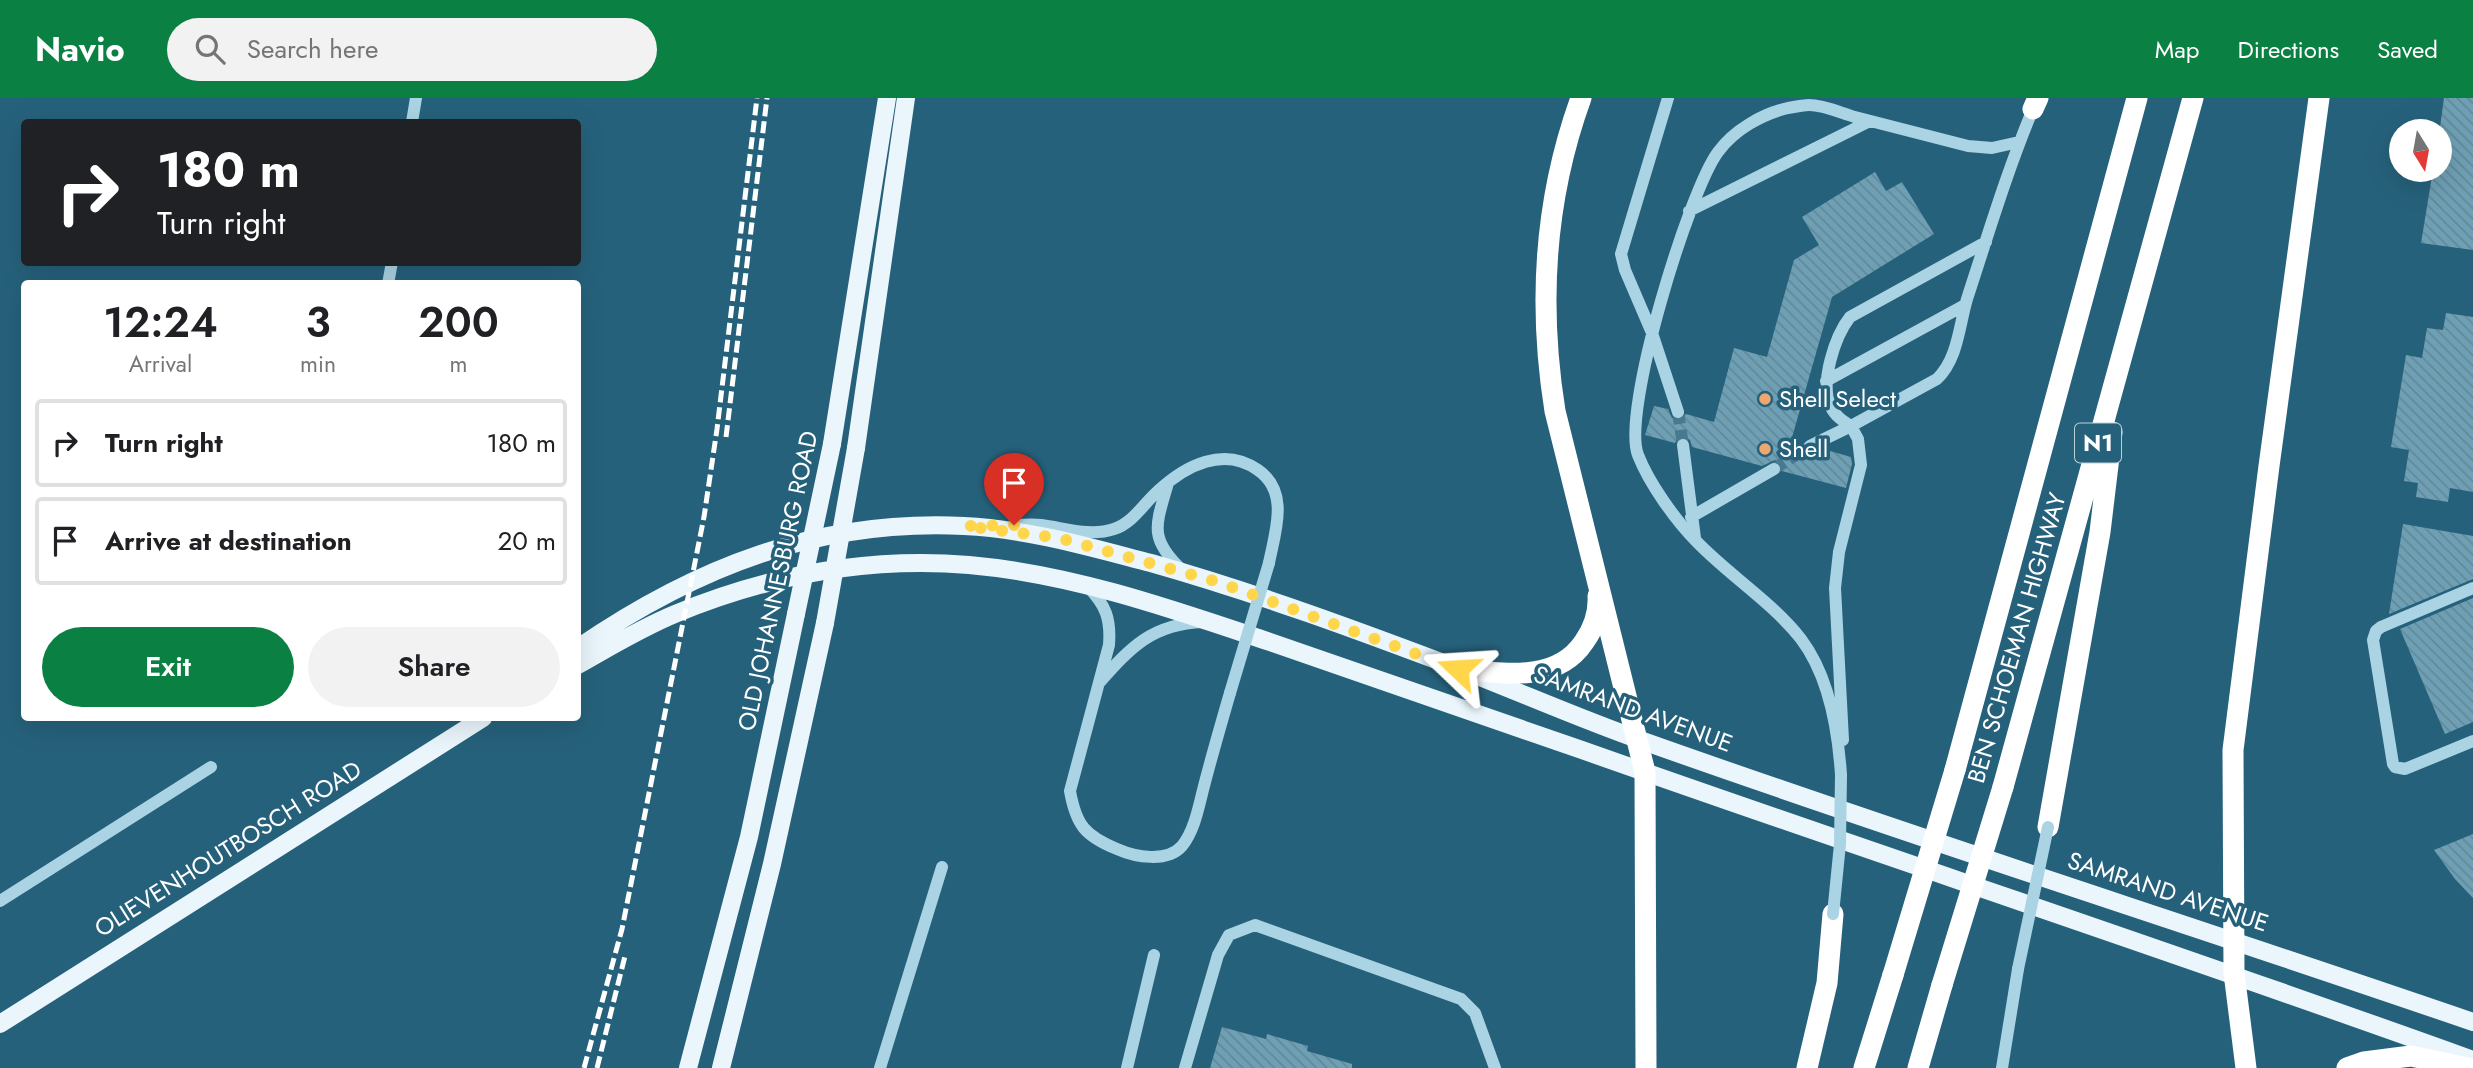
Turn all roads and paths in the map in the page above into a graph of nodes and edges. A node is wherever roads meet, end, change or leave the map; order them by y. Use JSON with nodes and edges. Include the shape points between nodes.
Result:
{"nodes":[{"id":1,"x":415,"y":98,"type":"edge"},
{"id":2,"x":887,"y":98,"type":"edge"},
{"id":3,"x":906,"y":98,"type":"edge"},
{"id":4,"x":1581,"y":98,"type":"edge"},
{"id":5,"x":1668,"y":98,"type":"edge"},
{"id":6,"x":1788,"y":98,"type":"edge"},
{"id":7,"x":2137,"y":98,"type":"edge"},
{"id":8,"x":2193,"y":98,"type":"edge"},
{"id":9,"x":2319,"y":98,"type":"edge"},
{"id":10,"x":2036,"y":104,"type":"edge"},
{"id":11,"x":1810,"y":105,"type":"junction"},
{"id":12,"x":412,"y":119,"type":"edge"},
{"id":13,"x":1870,"y":121,"type":"junction"},
{"id":14,"x":2019,"y":142,"type":"junction"},
{"id":15,"x":1689,"y":211,"type":"junction"},
{"id":16,"x":1986,"y":242,"type":"junction"},
{"id":17,"x":1965,"y":305,"type":"junction"},
{"id":18,"x":1652,"y":333,"type":"junction"},
{"id":19,"x":2121,"y":360,"type":"junction"},
{"id":20,"x":1826,"y":382,"type":"junction"},
{"id":21,"x":1678,"y":412,"type":"tunnel mouth"},
{"id":22,"x":1851,"y":426,"type":"junction"},
{"id":23,"x":1684,"y":445,"type":"tunnel mouth"},
{"id":24,"x":1810,"y":446,"type":"tunnel mouth"},
{"id":25,"x":1773,"y":469,"type":"tunnel mouth"},
{"id":26,"x":1168,"y":483,"type":"junction"},
{"id":27,"x":1691,"y":517,"type":"junction"},
{"id":28,"x":965,"y":526,"type":"junction"},
{"id":29,"x":1696,"y":541,"type":"junction"},
{"id":30,"x":1184,"y":573,"type":"junction"},
{"id":31,"x":1597,"y":574,"type":"junction"},
{"id":32,"x":1086,"y":584,"type":"junction"},
{"id":33,"x":2473,"y":588,"type":"edge"},
{"id":34,"x":1210,"y":622,"type":"junction"},
{"id":35,"x":581,"y":646,"type":"edge"},
{"id":36,"x":581,"y":663,"type":"edge"},
{"id":37,"x":1458,"y":669,"type":"junction"},
{"id":38,"x":1097,"y":686,"type":"junction"},
{"id":39,"x":478,"y":721,"type":"edge"},
{"id":40,"x":1639,"y":740,"type":"junction"},
{"id":41,"x":2473,"y":741,"type":"edge"},
{"id":42,"x":211,"y":767,"type":"dead end"},
{"id":43,"x":1645,"y":772,"type":"junction"},
{"id":44,"x":1841,"y":773,"type":"junction"},
{"id":45,"x":2048,"y":827,"type":"joint"},
{"id":46,"x":942,"y":867,"type":"dead end"},
{"id":47,"x":0,"y":901,"type":"edge"},
{"id":48,"x":1833,"y":914,"type":"joint"},
{"id":49,"x":2233,"y":939,"type":"junction"},
{"id":50,"x":1154,"y":955,"type":"dead end"},
{"id":51,"x":2234,"y":974,"type":"junction"},
{"id":52,"x":2473,"y":1022,"type":"edge"},
{"id":53,"x":0,"y":1024,"type":"edge"},
{"id":54,"x":2473,"y":1060,"type":"edge"},
{"id":55,"x":688,"y":1068,"type":"edge"},
{"id":56,"x":721,"y":1068,"type":"edge"},
{"id":57,"x":880,"y":1068,"type":"edge"},
{"id":58,"x":1127,"y":1068,"type":"edge"},
{"id":59,"x":1185,"y":1068,"type":"edge"},
{"id":60,"x":1495,"y":1068,"type":"edge"},
{"id":61,"x":1646,"y":1068,"type":"edge"},
{"id":62,"x":1807,"y":1068,"type":"edge"},
{"id":63,"x":1864,"y":1068,"type":"edge"},
{"id":64,"x":1918,"y":1068,"type":"edge"},
{"id":65,"x":2002,"y":1068,"type":"edge"},
{"id":66,"x":2246,"y":1068,"type":"edge"},
{"id":67,"x":2347,"y":1068,"type":"edge"},
{"id":68,"x":2468,"y":1068,"type":"edge"}],
"edges":[{"from":1,"to":12,"type":"street"},
{"from":2,"to":55,"type":"main road","name":"OLD JOHANNESBURG ROAD","bridge":true,"via":[[832,444],[749,837]]},
{"from":3,"to":56,"type":"main road","name":"OLD JOHANNESBURG ROAD","bridge":true,"via":[[856,448],[825,623]]},
{"from":4,"to":31,"type":"highway","via":[[1550,224],[1544,307],[1555,411]]},
{"from":5,"to":18,"type":"street","via":[[1621,254]]},
{"from":6,"to":11,"type":"street"},
{"from":7,"to":63,"type":"highway","name":"BEN SCHOEMAN HIGHWAY","number":"N1","bridge":true,"via":[[1955,770]]},
{"from":8,"to":19,"type":"highway","name":"BEN SCHOEMAN HIGHWAY","number":"N1"},
{"from":9,"to":49,"type":"highway","via":[[2233,750]]},
{"from":10,"to":14,"type":"street"},
{"from":11,"to":13,"type":"street"},
{"from":11,"to":15,"type":"street","via":[[1771,113],[1735,135],[1718,150]]},
{"from":13,"to":14,"type":"street","via":[[1968,146],[1992,148]]},
{"from":13,"to":15,"type":"street"},
{"from":14,"to":16,"type":"street"},
{"from":15,"to":18,"type":"street"},
{"from":16,"to":17,"type":"street"},
{"from":16,"to":20,"type":"street","via":[[1850,317],[1839,334]]},
{"from":17,"to":20,"type":"street"},
{"from":17,"to":22,"type":"street","via":[[1946,371]]},
{"from":18,"to":21,"type":"street"},
{"from":18,"to":29,"type":"street","via":[[1638,399],[1636,450],[1653,483]]},
{"from":19,"to":45,"type":"highway","via":[[2100,532]]},
{"from":19,"to":64,"type":"highway","name":"BEN SCHOEMAN HIGHWAY","number":"N1","bridge":true,"via":[[2003,787]]},
{"from":20,"to":22,"type":"street","via":[[1830,406]]},
{"from":22,"to":24,"type":"street"},
{"from":22,"to":44,"type":"street","via":[[1858,439],[1861,465],[1835,588],[1843,719]]},
{"from":23,"to":27,"type":"street"},
{"from":25,"to":27,"type":"street"},
{"from":26,"to":28,"type":"street","via":[[1126,523],[1102,532],[1038,525]]},
{"from":26,"to":30,"type":"street","via":[[1157,534],[1164,553]]},
{"from":26,"to":38,"type":"street","bridge":true,"via":[[1191,466],[1214,459],[1242,462],[1266,476],[1275,490],[1279,511],[1269,563],[1193,824],[1181,847],[1159,857],[1129,854],[1087,834],[1073,808],[1070,791]]},
{"from":27,"to":29,"type":"street"},
{"from":28,"to":30,"type":"main road","name":"SAMRAND AVENUE","via":[[1059,538]]},
{"from":28,"to":35,"type":"main road","name":"SAMRAND AVENUE","via":[[871,528],[793,543],[694,582]]},
{"from":29,"to":44,"type":"street","via":[[1803,642],[1829,697]]},
{"from":30,"to":37,"type":"main road","name":"SAMRAND AVENUE"},
{"from":31,"to":37,"type":"highway","via":[[1599,608],[1577,653],[1537,672]]},
{"from":31,"to":40,"type":"highway"},
{"from":32,"to":34,"type":"main road"},
{"from":32,"to":36,"type":"main road","via":[[966,565],[850,566],[740,589],[672,615]]},
{"from":32,"to":38,"type":"street","via":[[1100,599],[1111,624]]},
{"from":33,"to":41,"type":"street","via":[[2381,626],[2373,640],[2395,767],[2405,769]]},
{"from":34,"to":38,"type":"street","via":[[1151,634],[1129,650]]},
{"from":34,"to":43,"type":"main road"},
{"from":37,"to":40,"type":"main road","name":"SAMRAND AVENUE"},
{"from":39,"to":53,"type":"main road","name":"OLIEVENHOUTBOSCH ROAD"},
{"from":40,"to":43,"type":"highway"},
{"from":40,"to":49,"type":"main road","name":"SAMRAND AVENUE"},
{"from":42,"to":47,"type":"street"},
{"from":43,"to":51,"type":"main road"},
{"from":43,"to":61,"type":"highway"},
{"from":44,"to":48,"type":"street","bridge":true},
{"from":45,"to":65,"type":"street","bridge":true},
{"from":46,"to":57,"type":"street"},
{"from":48,"to":62,"type":"highway","via":[[1827,983]]},
{"from":49,"to":51,"type":"highway"},
{"from":49,"to":52,"type":"main road","name":"SAMRAND AVENUE"},
{"from":50,"to":58,"type":"street"},
{"from":51,"to":54,"type":"main road"},
{"from":51,"to":66,"type":"highway"},
{"from":59,"to":60,"type":"street","via":[[1228,934],[1255,925],[1461,999],[1475,1013]]},
{"from":67,"to":68,"type":"highway","via":[[2411,1056]]}]}
